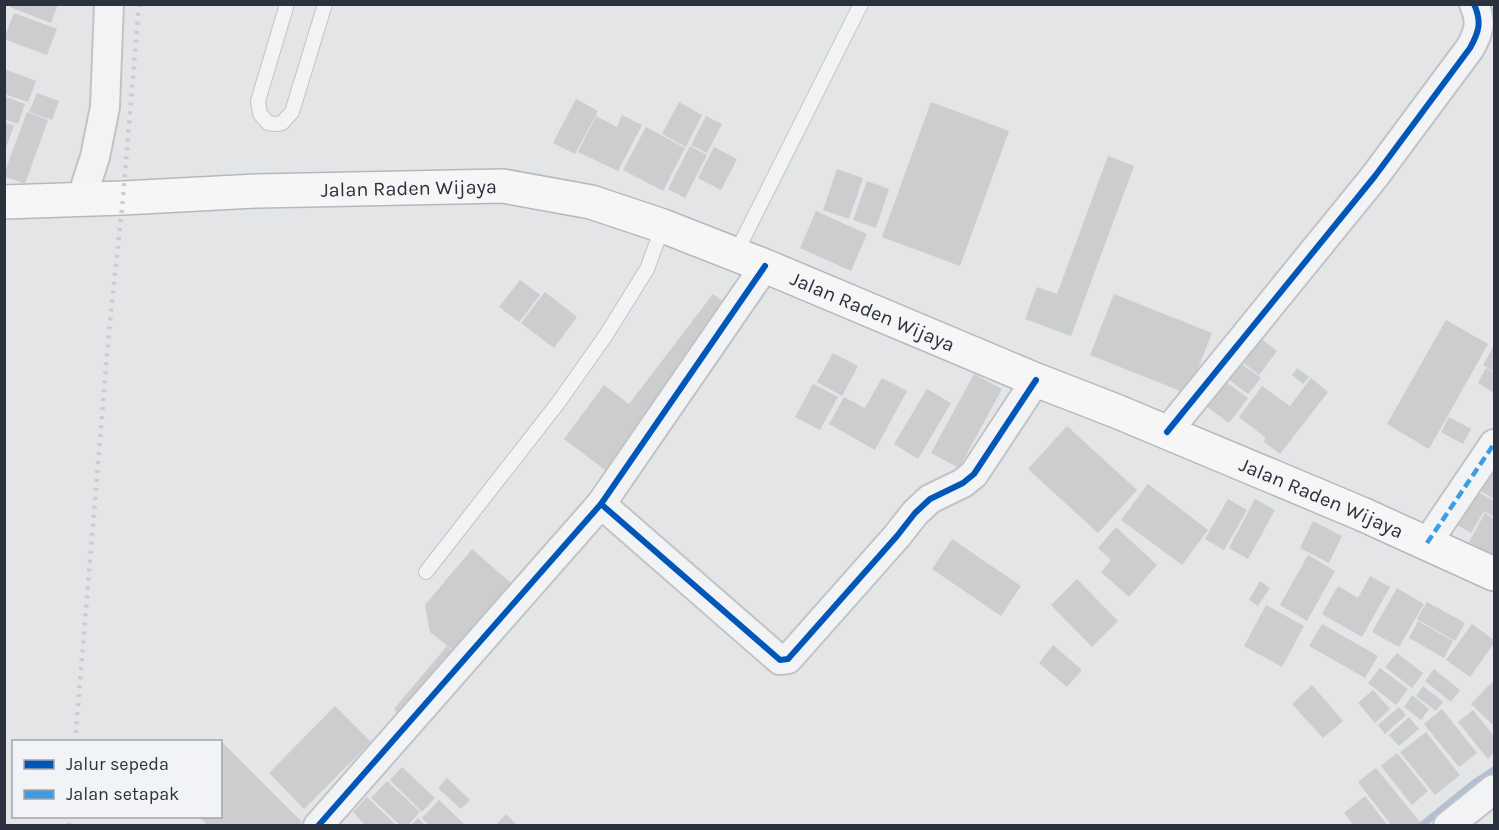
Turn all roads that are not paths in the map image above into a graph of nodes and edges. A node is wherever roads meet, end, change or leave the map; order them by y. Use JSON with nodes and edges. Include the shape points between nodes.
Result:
{"nodes":[{"id":1,"x":109,"y":4,"type":"edge"},
{"id":2,"x":287,"y":4,"type":"edge"},
{"id":3,"x":325,"y":4,"type":"edge"},
{"id":4,"x":861,"y":4,"type":"edge"},
{"id":5,"x":1474,"y":4,"type":"edge"},
{"id":6,"x":81,"y":200,"type":"junction"},
{"id":7,"x":4,"y":202,"type":"edge"},
{"id":8,"x":663,"y":226,"type":"junction"},
{"id":9,"x":735,"y":255,"type":"junction"},
{"id":10,"x":765,"y":266,"type":"junction"},
{"id":11,"x":1036,"y":380,"type":"junction"},
{"id":12,"x":1167,"y":432,"type":"junction"},
{"id":13,"x":1494,"y":444,"type":"edge"},
{"id":14,"x":601,"y":504,"type":"junction"},
{"id":15,"x":1426,"y":543,"type":"junction"},
{"id":16,"x":426,"y":572,"type":"dead end"},
{"id":17,"x":1494,"y":574,"type":"edge"},
{"id":18,"x":1494,"y":789,"type":"edge"},
{"id":19,"x":318,"y":825,"type":"edge"},
{"id":20,"x":1448,"y":825,"type":"edge"}],
"edges":[{"from":1,"to":6,"type":"street","via":[[105,107]]},
{"from":2,"to":3,"type":"lane","via":[[258,101],[260,114],[268,123],[282,123],[292,112]]},
{"from":4,"to":9,"type":"lane"},
{"from":5,"to":12,"type":"street","via":[[1479,26],[1470,48],[1375,176]]},
{"from":6,"to":7,"type":"highway","name":"Jalan Raden Wijaya"},
{"from":6,"to":8,"type":"highway","name":"Jalan Raden Wijaya","via":[[257,191],[503,186],[591,202]]},
{"from":8,"to":9,"type":"highway","name":"Jalan Raden Wijaya"},
{"from":8,"to":16,"type":"lane","via":[[647,269],[606,335]]},
{"from":9,"to":10,"type":"highway","name":"Jalan Raden Wijaya"},
{"from":10,"to":11,"type":"highway","name":"Jalan Raden Wijaya"},
{"from":10,"to":14,"type":"street"},
{"from":11,"to":12,"type":"highway","name":"Jalan Raden Wijaya"},
{"from":11,"to":14,"type":"street","via":[[974,474],[915,513],[788,660],[780,660]]},
{"from":12,"to":15,"type":"highway","name":"Jalan Raden Wijaya"},
{"from":13,"to":15,"type":"street"},
{"from":14,"to":19,"type":"street"},
{"from":15,"to":17,"type":"highway","name":"Jalan Raden Wijaya"},
{"from":18,"to":20,"type":"street"}]}
